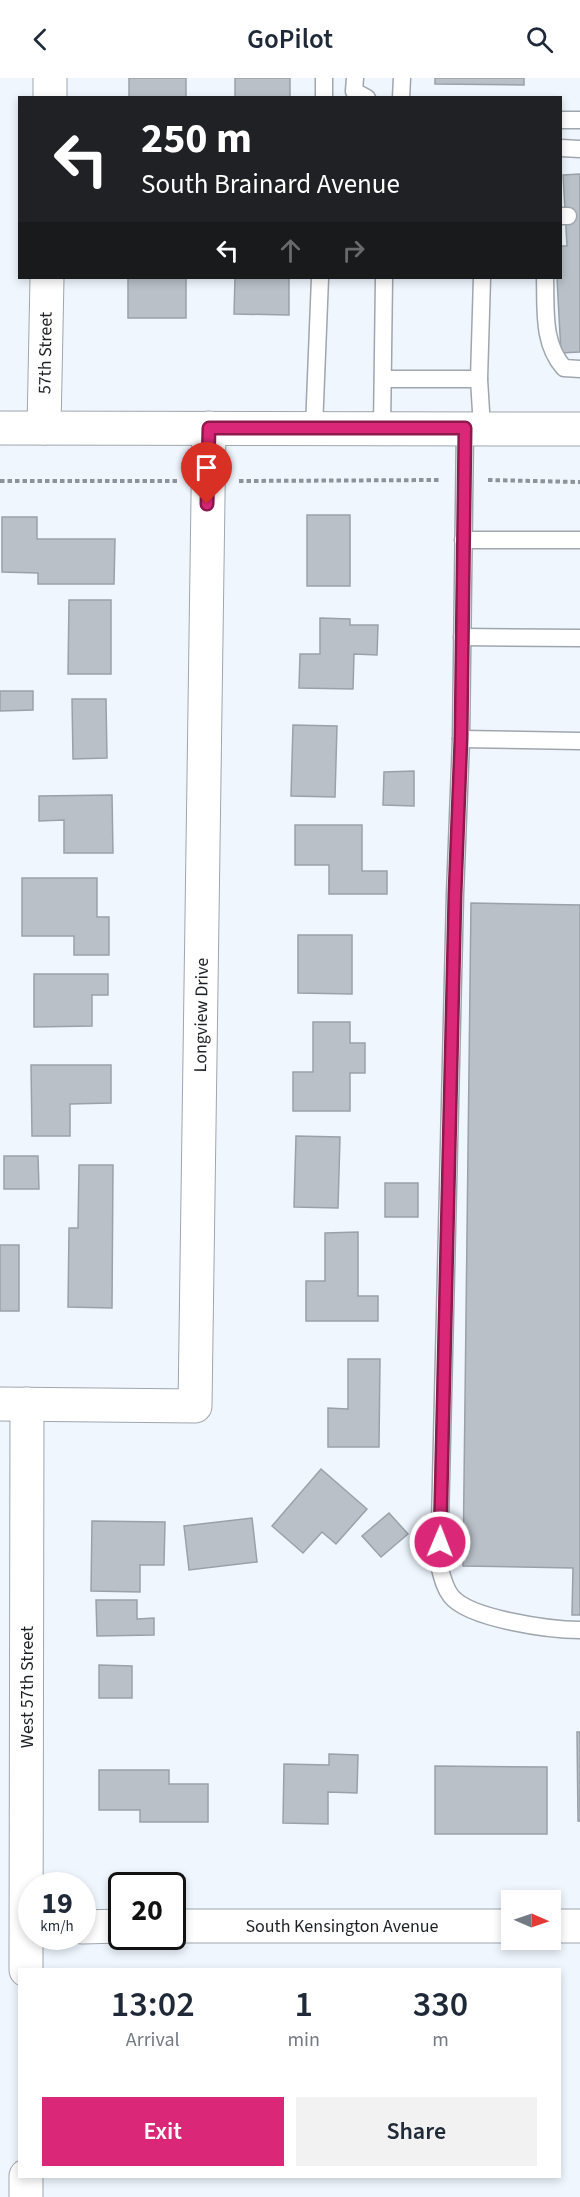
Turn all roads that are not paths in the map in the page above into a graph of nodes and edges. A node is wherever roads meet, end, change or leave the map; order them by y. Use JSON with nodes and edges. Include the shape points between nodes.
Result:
{"nodes":[{"id":1,"x":50,"y":78,"type":"edge"},
{"id":2,"x":324,"y":78,"type":"edge"},
{"id":3,"x":355,"y":78,"type":"edge"},
{"id":4,"x":402,"y":78,"type":"edge"},
{"id":5,"x":50,"y":96,"type":"edge"},
{"id":6,"x":324,"y":96,"type":"edge"},
{"id":7,"x":363,"y":96,"type":"edge"},
{"id":8,"x":401,"y":96,"type":"edge"},
{"id":9,"x":562,"y":120,"type":"edge"},
{"id":10,"x":580,"y":120,"type":"edge"},
{"id":11,"x":562,"y":148,"type":"edge"},
{"id":12,"x":580,"y":149,"type":"edge"},
{"id":13,"x":47,"y":279,"type":"edge"},
{"id":14,"x":321,"y":279,"type":"edge"},
{"id":15,"x":384,"y":279,"type":"edge"},
{"id":16,"x":482,"y":279,"type":"edge"},
{"id":17,"x":545,"y":279,"type":"edge"},
{"id":18,"x":580,"y":369,"type":"edge"},
{"id":19,"x":479,"y":379,"type":"junction"},
{"id":20,"x":383,"y":380,"type":"junction"},
{"id":21,"x":0,"y":428,"type":"edge"},
{"id":22,"x":44,"y":428,"type":"junction"},
{"id":23,"x":209,"y":428,"type":"junction"},
{"id":24,"x":314,"y":428,"type":"junction"},
{"id":25,"x":382,"y":428,"type":"junction"},
{"id":26,"x":473,"y":428,"type":"junction"},
{"id":27,"x":580,"y":429,"type":"edge"},
{"id":28,"x":463,"y":540,"type":"junction"},
{"id":29,"x":580,"y":540,"type":"edge"},
{"id":30,"x":462,"y":637,"type":"junction"},
{"id":31,"x":580,"y":638,"type":"edge"},
{"id":32,"x":461,"y":739,"type":"junction"},
{"id":33,"x":580,"y":741,"type":"edge"},
{"id":34,"x":14,"y":1404,"type":"edge"},
{"id":35,"x":580,"y":1630,"type":"edge"},
{"id":36,"x":21,"y":1872,"type":"edge"},
{"id":37,"x":186,"y":1926,"type":"edge"},
{"id":38,"x":501,"y":1926,"type":"edge"},
{"id":39,"x":561,"y":1926,"type":"edge"},
{"id":40,"x":580,"y":1926,"type":"edge"},
{"id":41,"x":26,"y":2178,"type":"edge"},
{"id":42,"x":26,"y":2197,"type":"edge"}],
"edges":[{"from":1,"to":5,"type":"street"},
{"from":2,"to":6,"type":"lane"},
{"from":3,"to":7,"type":"lane","via":[[354,91]]},
{"from":4,"to":8,"type":"lane"},
{"from":9,"to":10,"type":"lane"},
{"from":11,"to":12,"type":"lane"},
{"from":13,"to":22,"type":"street","name":"57th Street"},
{"from":14,"to":24,"type":"lane"},
{"from":15,"to":20,"type":"lane"},
{"from":16,"to":19,"type":"lane"},
{"from":17,"to":18,"type":"lane","via":[[546,330],[553,356],[564,368]]},
{"from":19,"to":20,"type":"lane"},
{"from":19,"to":26,"type":"lane"},
{"from":20,"to":25,"type":"lane"},
{"from":21,"to":22,"type":"street"},
{"from":22,"to":23,"type":"street"},
{"from":23,"to":24,"type":"street"},
{"from":23,"to":34,"type":"street","name":"Longview Drive","via":[[195,1406]]},
{"from":24,"to":25,"type":"street"},
{"from":25,"to":26,"type":"street"},
{"from":26,"to":27,"type":"street"},
{"from":26,"to":28,"type":"lane","via":[[464,480]]},
{"from":28,"to":29,"type":"lane"},
{"from":28,"to":30,"type":"lane"},
{"from":30,"to":31,"type":"lane"},
{"from":30,"to":32,"type":"lane"},
{"from":32,"to":33,"type":"lane"},
{"from":32,"to":35,"type":"lane","via":[[440,1565],[452,1598],[482,1614],[521,1624]]},
{"from":34,"to":36,"type":"street","name":"West 57th Street"},
{"from":37,"to":38,"type":"street","name":"South Kensington Avenue"},
{"from":39,"to":40,"type":"street"},
{"from":41,"to":42,"type":"street"}]}
